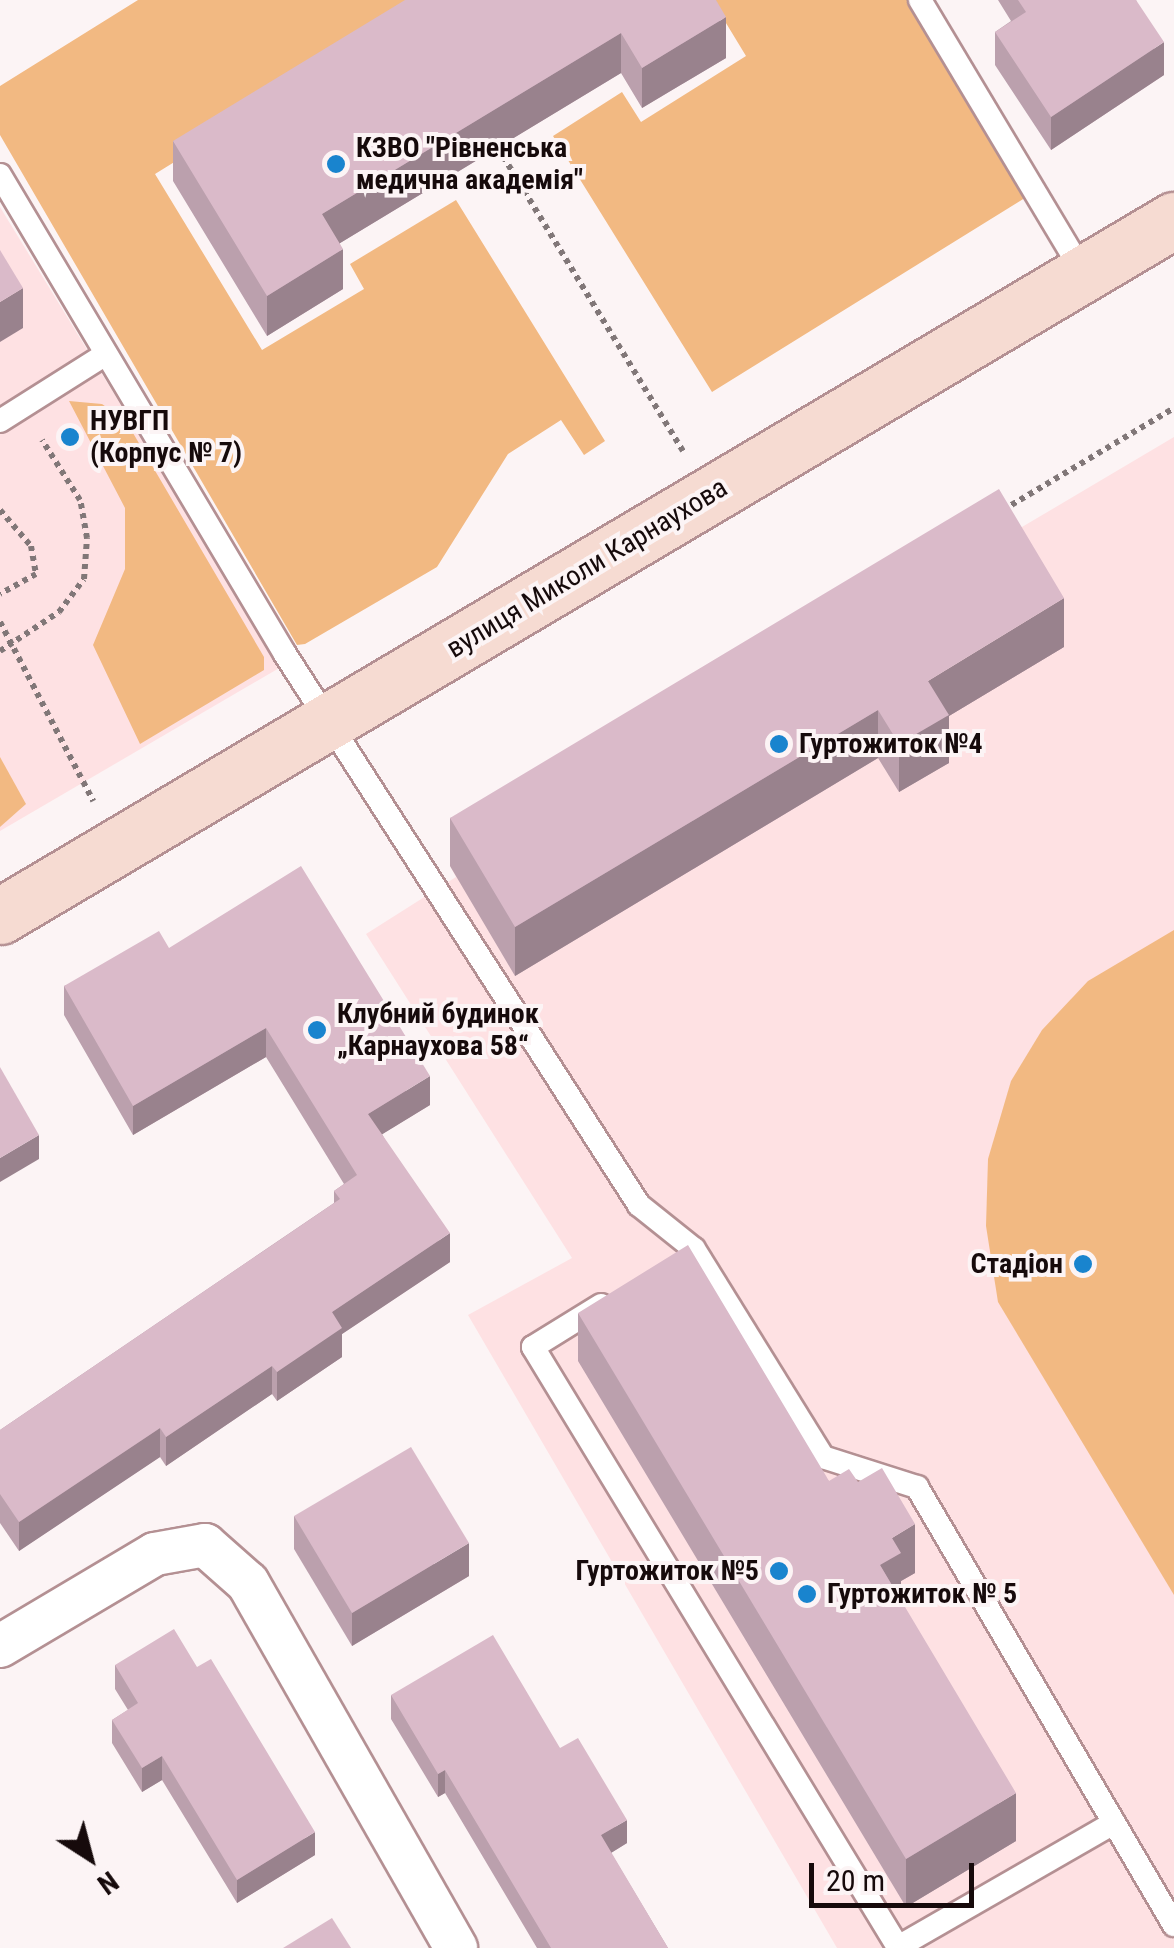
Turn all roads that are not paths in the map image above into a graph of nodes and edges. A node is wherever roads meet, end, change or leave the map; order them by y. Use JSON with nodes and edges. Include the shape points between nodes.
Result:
{"nodes":[{"id":1,"x":920,"y":0,"type":"edge"},
{"id":2,"x":0,"y":175,"type":"edge"},
{"id":3,"x":1174,"y":220,"type":"edge"},
{"id":4,"x":1084,"y":274,"type":"junction"},
{"id":5,"x":106,"y":354,"type":"junction"},
{"id":6,"x":0,"y":421,"type":"edge"},
{"id":7,"x":331,"y":719,"type":"junction"},
{"id":8,"x":0,"y":916,"type":"edge"},
{"id":9,"x":629,"y":1288,"type":"edge"},
{"id":10,"x":0,"y":1646,"type":"edge"},
{"id":11,"x":1114,"y":1823,"type":"junction"},
{"id":12,"x":1174,"y":1925,"type":"edge"},
{"id":13,"x":456,"y":1948,"type":"edge"}],
"edges":[{"from":1,"to":4,"type":"lane"},
{"from":2,"to":5,"type":"lane"},
{"from":3,"to":4,"type":"main road","name":"вулиця Миколи Карнаухова"},
{"from":4,"to":7,"type":"main road","name":"вулиця Миколи Карнаухова"},
{"from":5,"to":6,"type":"lane"},
{"from":5,"to":7,"type":"lane"},
{"from":7,"to":8,"type":"main road","name":"вулиця Миколи Карнаухова"},
{"from":7,"to":11,"type":"lane","via":[[432,891],[639,1205],[686,1254],[823,1457],[917,1487]]},
{"from":9,"to":11,"type":"lane","via":[[533,1348],[898,1947]]},
{"from":10,"to":13,"type":"street","via":[[155,1554],[205,1545],[248,1582]]},
{"from":11,"to":12,"type":"lane"}]}
